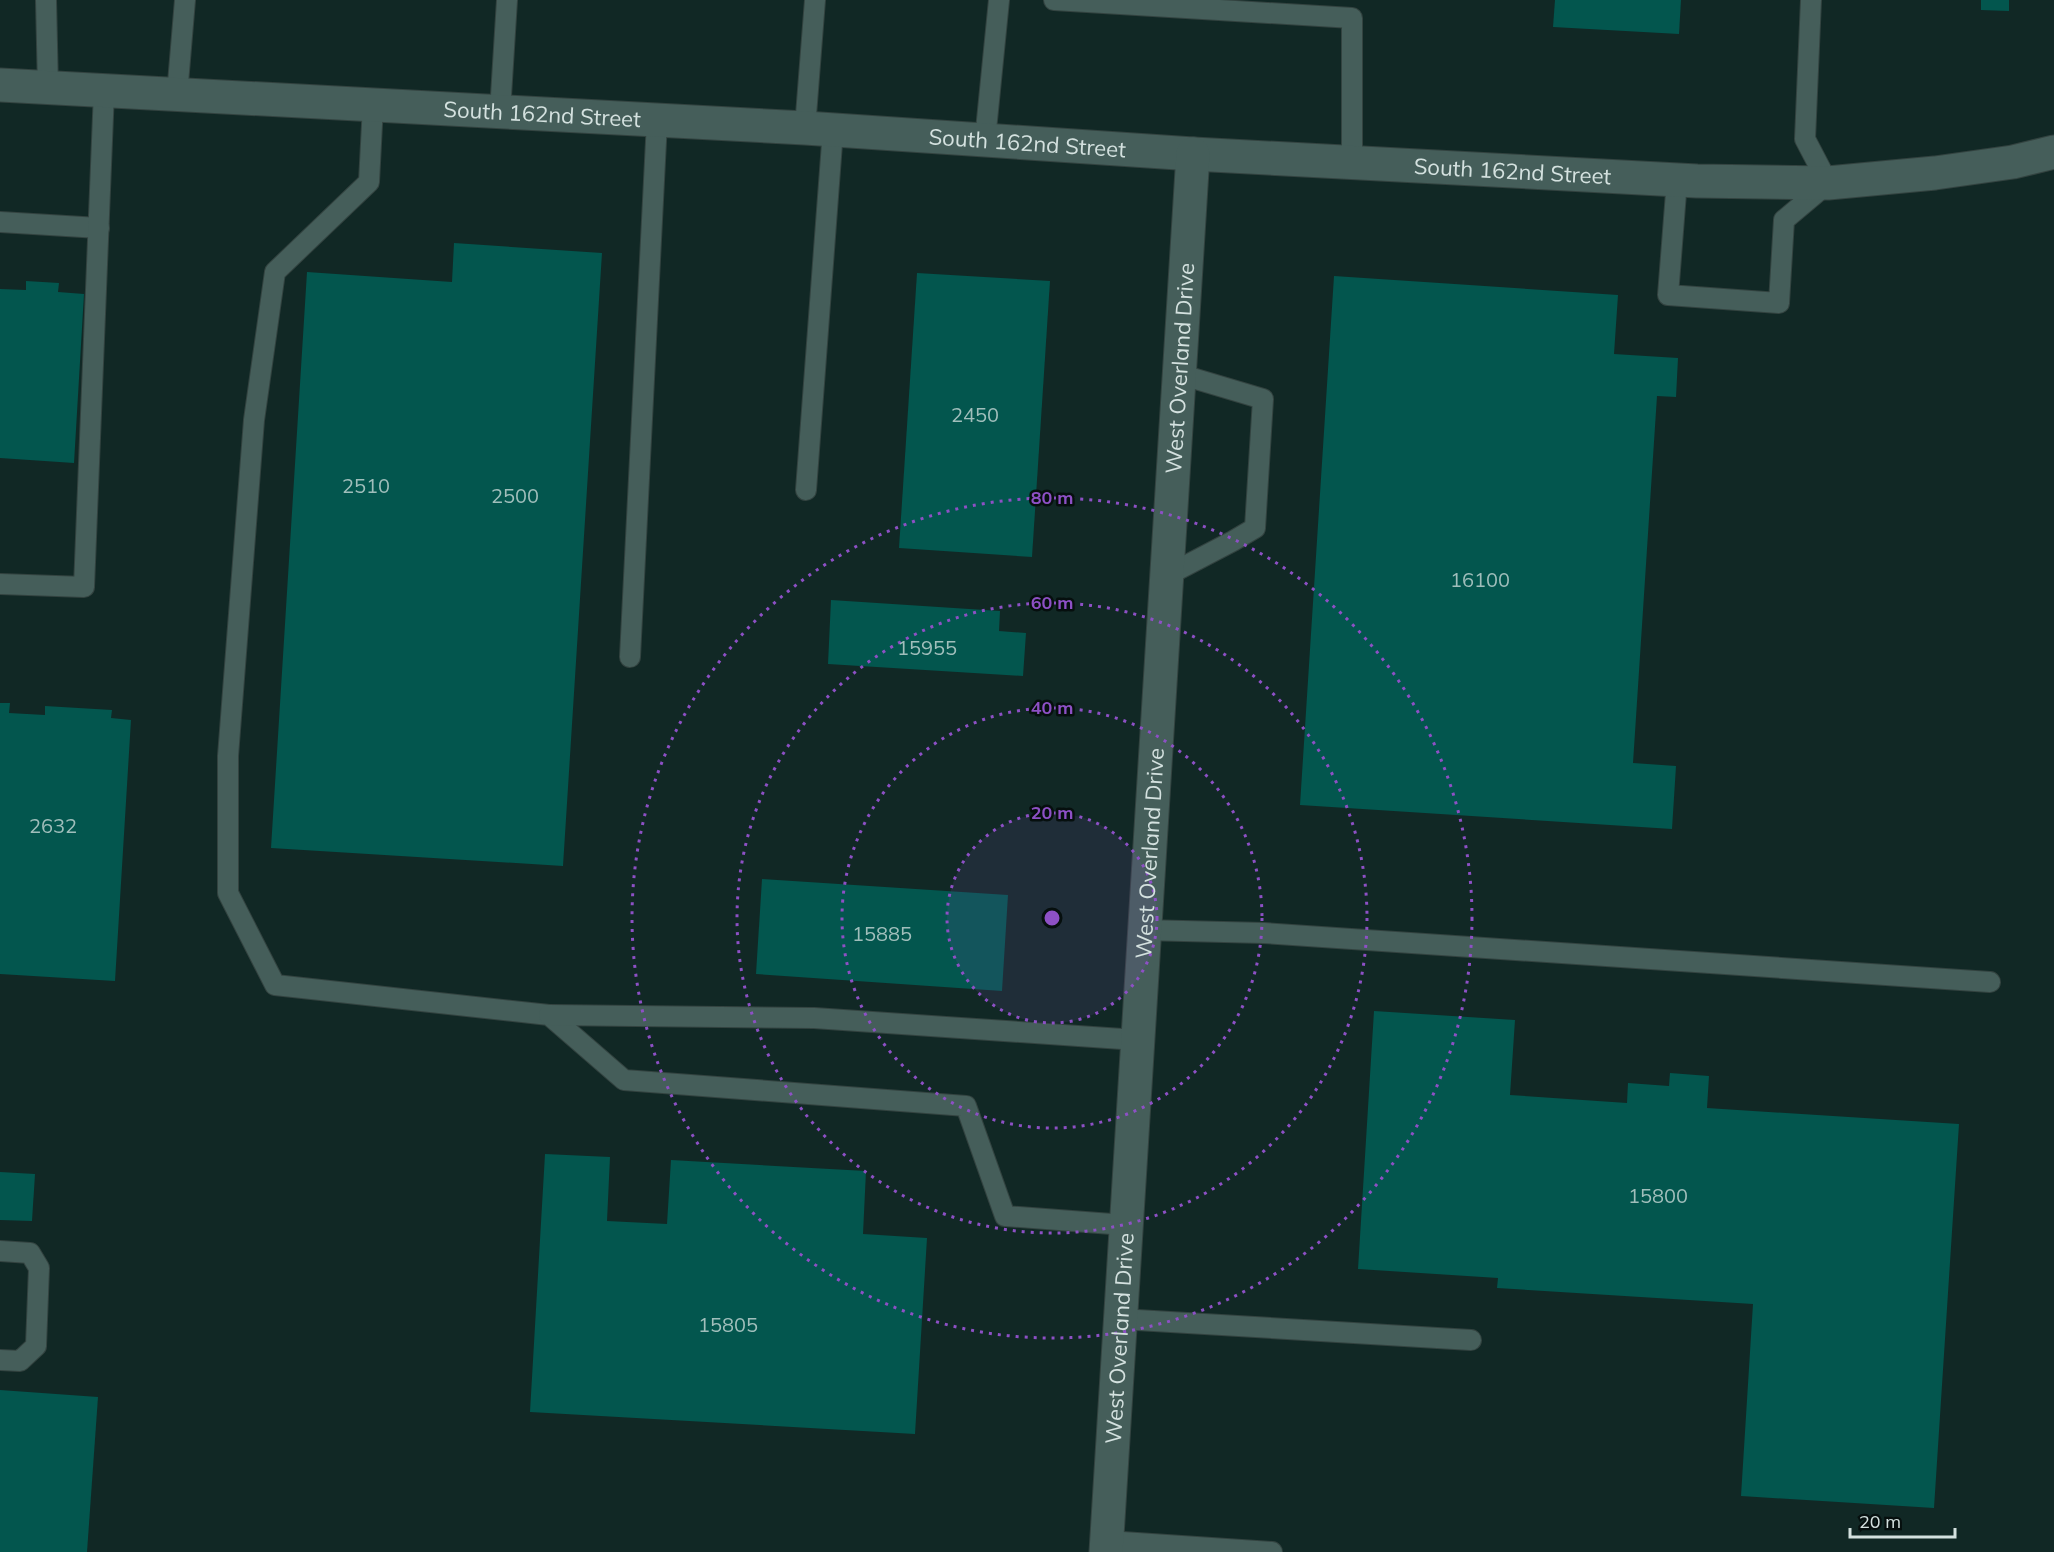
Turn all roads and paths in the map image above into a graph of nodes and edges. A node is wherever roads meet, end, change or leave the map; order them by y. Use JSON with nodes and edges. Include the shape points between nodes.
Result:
{"nodes":[{"id":1,"x":46,"y":0,"type":"edge"},
{"id":2,"x":185,"y":0,"type":"edge"},
{"id":3,"x":507,"y":0,"type":"edge"},
{"id":4,"x":815,"y":0,"type":"edge"},
{"id":5,"x":999,"y":0,"type":"edge"},
{"id":6,"x":1054,"y":0,"type":"edge"},
{"id":7,"x":1811,"y":0,"type":"edge"},
{"id":8,"x":0,"y":85,"type":"edge"},
{"id":9,"x":48,"y":88,"type":"junction"},
{"id":10,"x":104,"y":91,"type":"junction"},
{"id":11,"x":177,"y":94,"type":"junction"},
{"id":12,"x":373,"y":105,"type":"junction"},
{"id":13,"x":500,"y":112,"type":"junction"},
{"id":14,"x":657,"y":121,"type":"junction"},
{"id":15,"x":819,"y":129,"type":"junction"},
{"id":16,"x":985,"y":140,"type":"junction"},
{"id":17,"x":2054,"y":152,"type":"edge"},
{"id":18,"x":1193,"y":154,"type":"junction"},
{"id":19,"x":1352,"y":162,"type":"junction"},
{"id":20,"x":1677,"y":180,"type":"junction"},
{"id":21,"x":1828,"y":183,"type":"junction"},
{"id":22,"x":0,"y":222,"type":"edge"},
{"id":23,"x":99,"y":228,"type":"junction"},
{"id":24,"x":1179,"y":374,"type":"junction"},
{"id":25,"x":806,"y":490,"type":"dead end"},
{"id":26,"x":1166,"y":576,"type":"junction"},
{"id":27,"x":0,"y":584,"type":"edge"},
{"id":28,"x":630,"y":657,"type":"dead end"},
{"id":29,"x":1143,"y":930,"type":"junction"},
{"id":30,"x":1990,"y":982,"type":"dead end"},
{"id":31,"x":549,"y":1015,"type":"junction"},
{"id":32,"x":1137,"y":1040,"type":"junction"},
{"id":33,"x":1125,"y":1225,"type":"junction"},
{"id":34,"x":0,"y":1251,"type":"edge"},
{"id":35,"x":1120,"y":1319,"type":"junction"},
{"id":36,"x":1471,"y":1340,"type":"dead end"},
{"id":37,"x":0,"y":1360,"type":"edge"},
{"id":38,"x":1107,"y":1546,"type":"edge"},
{"id":39,"x":1272,"y":1552,"type":"edge"}],
"edges":[{"from":1,"to":9,"type":"lane"},
{"from":2,"to":11,"type":"lane"},
{"from":3,"to":13,"type":"lane"},
{"from":4,"to":15,"type":"lane"},
{"from":5,"to":16,"type":"lane"},
{"from":6,"to":19,"type":"lane","via":[[1352,18]]},
{"from":7,"to":21,"type":"lane","via":[[1805,139]]},
{"from":8,"to":9,"type":"street","name":"South 162nd Street"},
{"from":9,"to":10,"type":"street","name":"South 162nd Street"},
{"from":10,"to":11,"type":"street","name":"South 162nd Street"},
{"from":10,"to":23,"type":"lane"},
{"from":11,"to":12,"type":"street","name":"South 162nd Street"},
{"from":12,"to":13,"type":"street","name":"South 162nd Street"},
{"from":12,"to":31,"type":"lane","via":[[369,182],[275,272],[254,420],[228,756],[228,893],[275,985]]},
{"from":13,"to":14,"type":"street","name":"South 162nd Street"},
{"from":14,"to":15,"type":"street","name":"South 162nd Street"},
{"from":14,"to":28,"type":"lane"},
{"from":15,"to":16,"type":"street","name":"South 162nd Street"},
{"from":15,"to":25,"type":"lane"},
{"from":16,"to":18,"type":"street","name":"South 162nd Street"},
{"from":17,"to":21,"type":"street","name":"South 162nd Street","via":[[1935,174]]},
{"from":18,"to":19,"type":"street","name":"South 162nd Street"},
{"from":18,"to":24,"type":"street","name":"West Overland Drive"},
{"from":19,"to":20,"type":"street","name":"South 162nd Street"},
{"from":20,"to":21,"type":"street","name":"South 162nd Street"},
{"from":20,"to":21,"type":"lane","via":[[1668,295],[1779,303],[1784,220]]},
{"from":22,"to":23,"type":"lane"},
{"from":23,"to":27,"type":"lane","via":[[84,587]]},
{"from":24,"to":26,"type":"street","name":"West Overland Drive"},
{"from":24,"to":26,"type":"lane","via":[[1263,399],[1255,528]]},
{"from":26,"to":29,"type":"street","name":"West Overland Drive"},
{"from":29,"to":30,"type":"lane","via":[[1264,933]]},
{"from":29,"to":32,"type":"street","name":"West Overland Drive"},
{"from":31,"to":32,"type":"lane","via":[[814,1018]]},
{"from":31,"to":33,"type":"lane","via":[[624,1080],[966,1106],[1005,1216]]},
{"from":32,"to":33,"type":"street","name":"West Overland Drive"},
{"from":33,"to":35,"type":"street","name":"West Overland Drive"},
{"from":34,"to":37,"type":"lane","via":[[30,1254],[39,1268],[36,1346],[20,1361]]},
{"from":35,"to":36,"type":"lane"},
{"from":35,"to":38,"type":"street","name":"West Overland Drive"},
{"from":38,"to":39,"type":"lane"}]}
